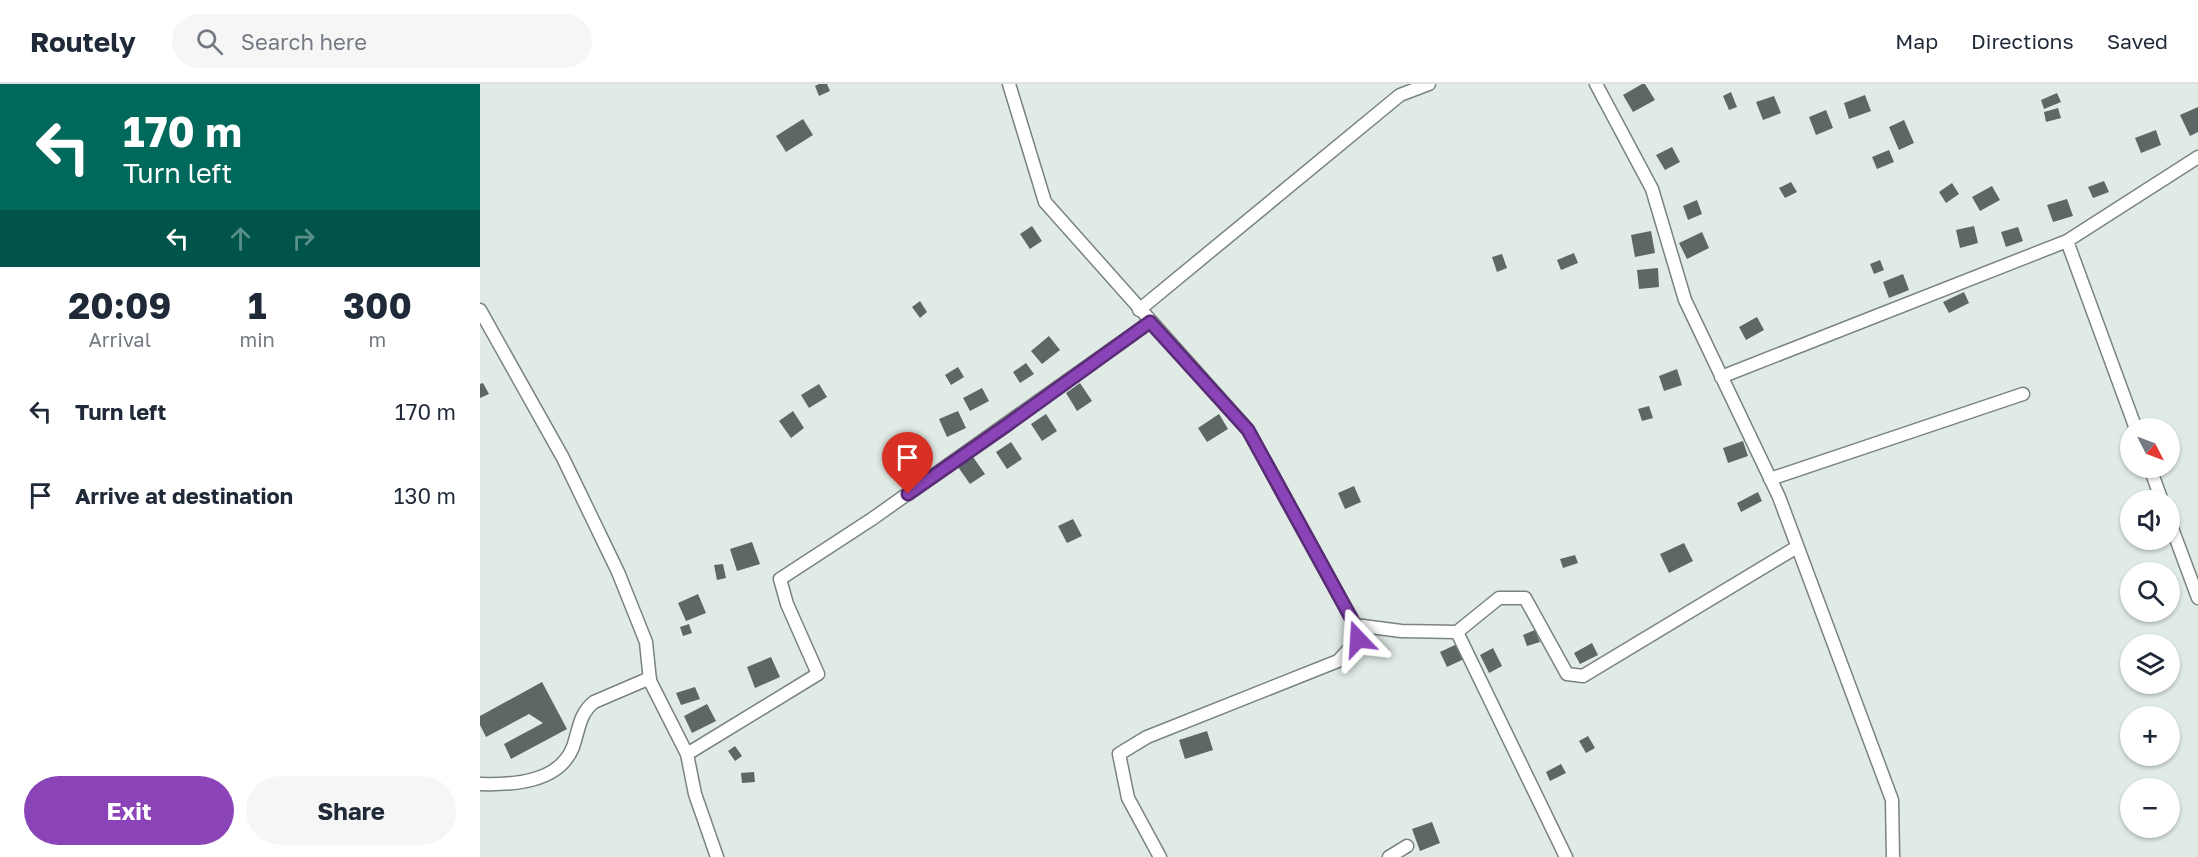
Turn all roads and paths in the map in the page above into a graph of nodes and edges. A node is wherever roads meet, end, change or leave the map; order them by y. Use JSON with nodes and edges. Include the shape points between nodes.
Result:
{"nodes":[{"id":1,"x":1009,"y":84,"type":"edge"},
{"id":2,"x":1430,"y":84,"type":"edge"},
{"id":3,"x":1596,"y":84,"type":"edge"},
{"id":4,"x":2198,"y":157,"type":"edge"},
{"id":5,"x":2067,"y":241,"type":"junction"},
{"id":6,"x":480,"y":310,"type":"edge"},
{"id":7,"x":1139,"y":310,"type":"junction"},
{"id":8,"x":1150,"y":322,"type":"junction"},
{"id":9,"x":1721,"y":377,"type":"junction"},
{"id":10,"x":2023,"y":394,"type":"dead end"},
{"id":11,"x":2132,"y":418,"type":"edge"},
{"id":12,"x":1770,"y":479,"type":"junction"},
{"id":13,"x":1797,"y":547,"type":"junction"},
{"id":14,"x":2180,"y":549,"type":"edge"},
{"id":15,"x":2198,"y":598,"type":"edge"},
{"id":16,"x":1355,"y":625,"type":"junction"},
{"id":17,"x":1457,"y":632,"type":"junction"},
{"id":18,"x":650,"y":678,"type":"junction"},
{"id":19,"x":687,"y":754,"type":"junction"},
{"id":20,"x":480,"y":784,"type":"edge"},
{"id":21,"x":1407,"y":846,"type":"dead end"},
{"id":22,"x":717,"y":857,"type":"edge"},
{"id":23,"x":1160,"y":857,"type":"edge"},
{"id":24,"x":1389,"y":857,"type":"edge"},
{"id":25,"x":1566,"y":857,"type":"edge"},
{"id":26,"x":1893,"y":857,"type":"edge"}],
"edges":[{"from":1,"to":7,"type":"street","via":[[1045,202]]},
{"from":2,"to":7,"type":"street","via":[[1400,95]]},
{"from":3,"to":9,"type":"street","via":[[1652,189],[1685,300]]},
{"from":4,"to":5,"type":"street"},
{"from":5,"to":9,"type":"street"},
{"from":5,"to":11,"type":"street"},
{"from":6,"to":18,"type":"street","via":[[563,458],[618,572],[646,642]]},
{"from":7,"to":8,"type":"street"},
{"from":8,"to":16,"type":"street","via":[[1248,430]]},
{"from":8,"to":19,"type":"street","via":[[872,519],[780,579],[818,674]]},
{"from":9,"to":12,"type":"street"},
{"from":10,"to":12,"type":"street"},
{"from":12,"to":13,"type":"street"},
{"from":13,"to":17,"type":"street","via":[[1583,676],[1567,674],[1525,598],[1499,598]]},
{"from":13,"to":26,"type":"street","via":[[1892,800]]},
{"from":14,"to":15,"type":"street"},
{"from":16,"to":17,"type":"street"},
{"from":16,"to":23,"type":"street","via":[[1358,639],[1338,662],[1146,737],[1119,754],[1128,798]]},
{"from":17,"to":25,"type":"street"},
{"from":18,"to":19,"type":"street"},
{"from":18,"to":20,"type":"street","via":[[587,708],[572,749],[556,769],[531,781]]},
{"from":19,"to":22,"type":"street"},
{"from":21,"to":24,"type":"street"}]}
